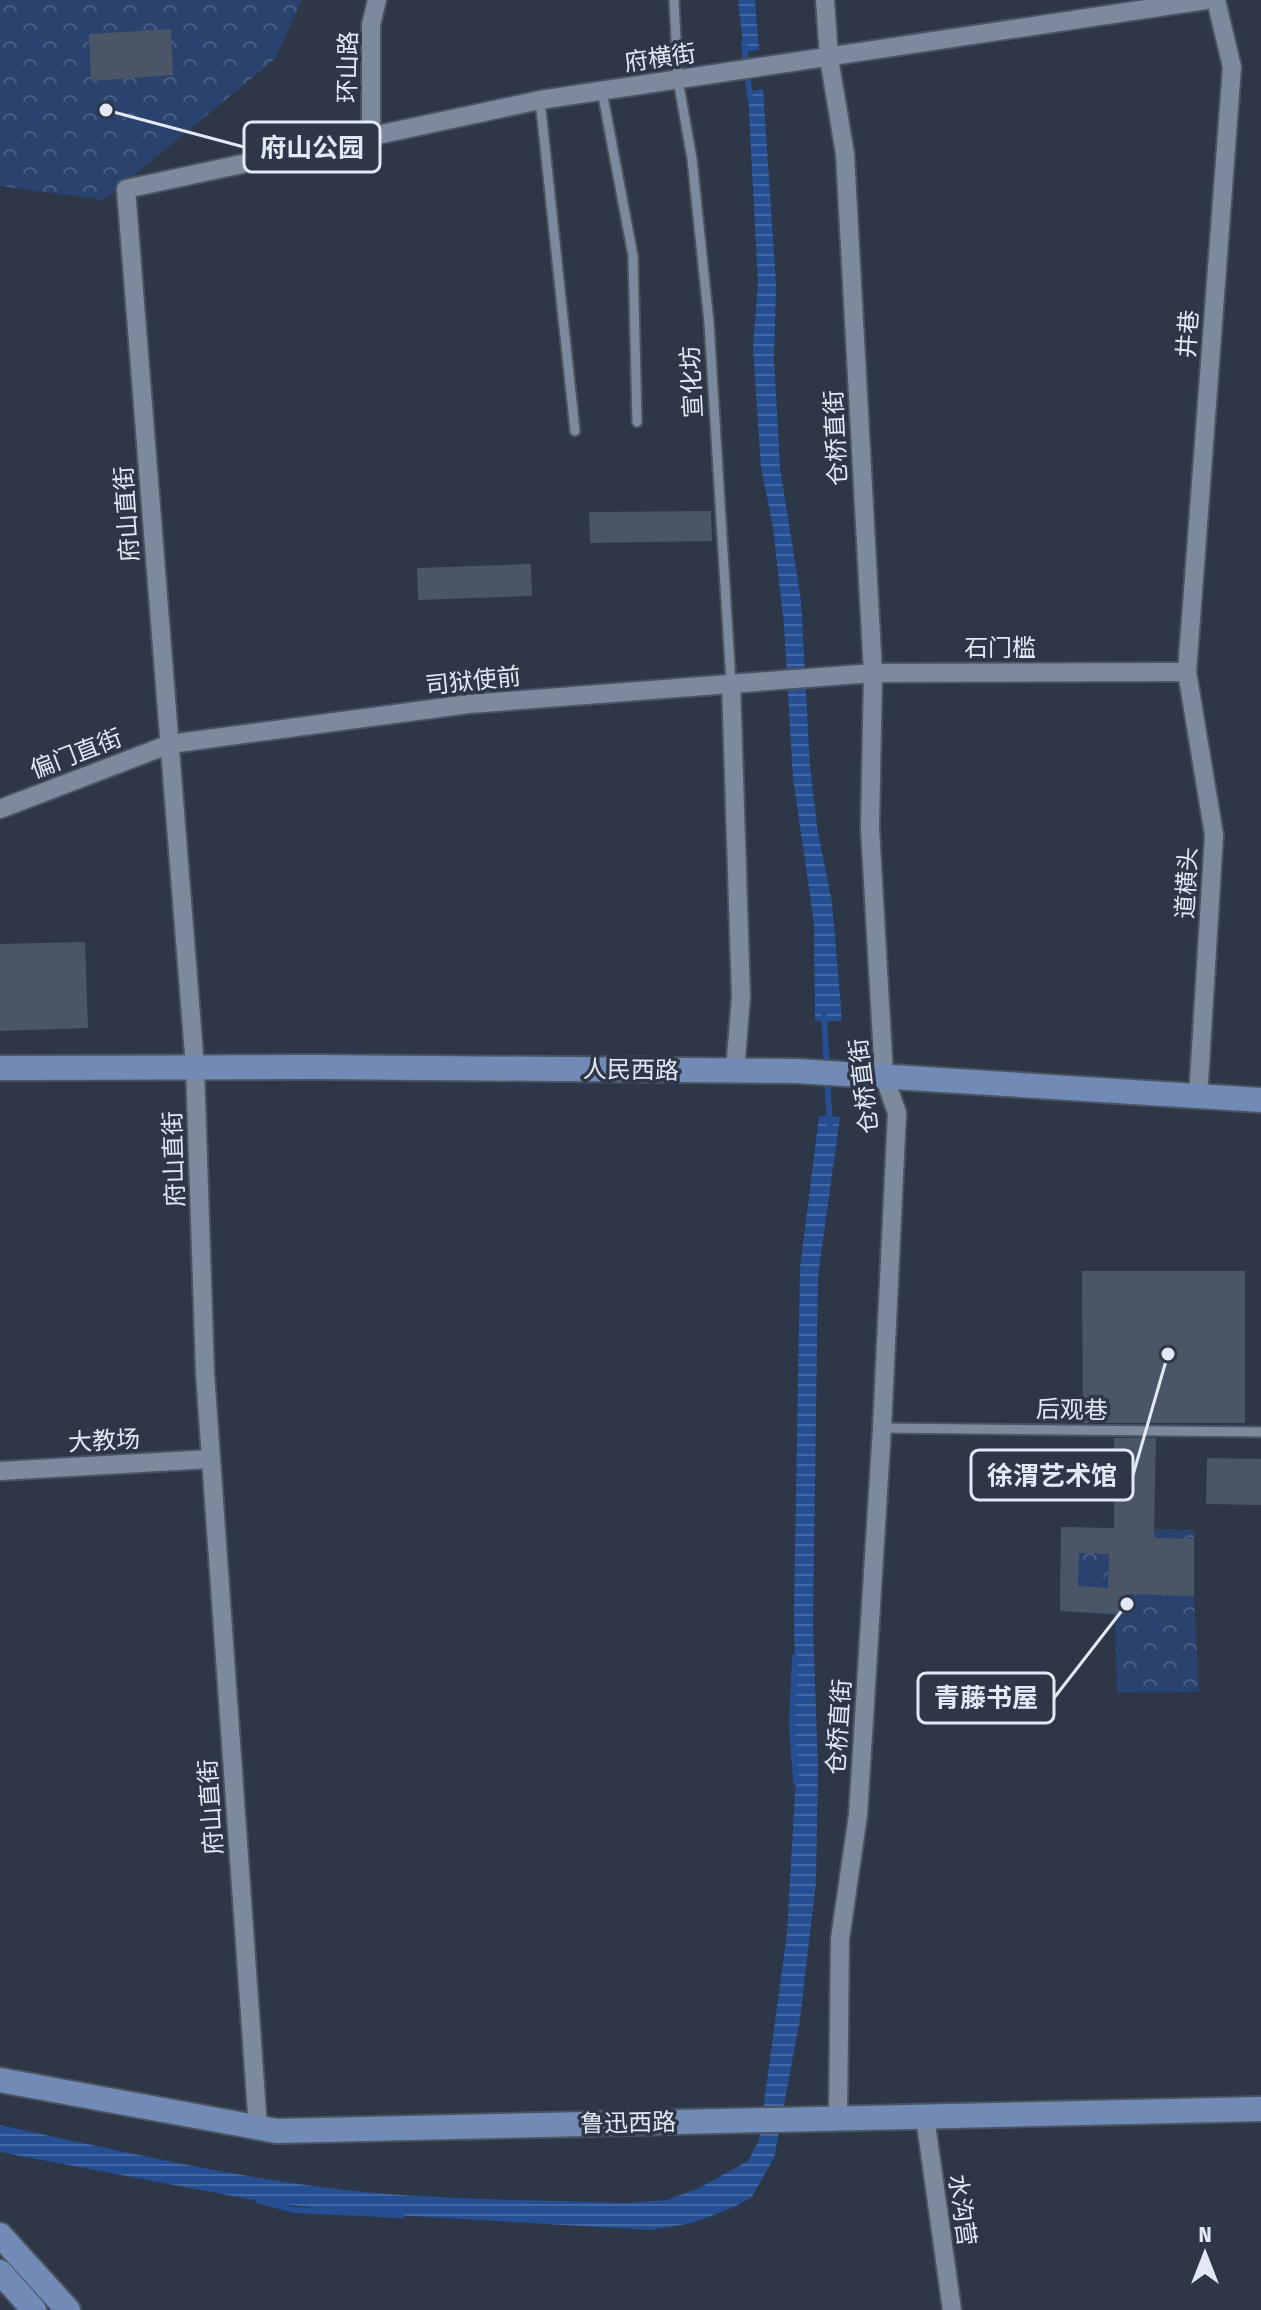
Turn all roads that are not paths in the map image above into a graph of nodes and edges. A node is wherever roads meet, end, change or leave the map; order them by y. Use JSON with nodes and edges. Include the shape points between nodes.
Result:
{"nodes":[{"id":1,"x":377,"y":0,"type":"edge"},
{"id":2,"x":674,"y":0,"type":"edge"},
{"id":3,"x":825,"y":0,"type":"edge"},
{"id":4,"x":1206,"y":0,"type":"edge"},
{"id":5,"x":1216,"y":0,"type":"edge"},
{"id":6,"x":829,"y":58,"type":"junction"},
{"id":7,"x":678,"y":80,"type":"junction"},
{"id":8,"x":602,"y":91,"type":"junction"},
{"id":9,"x":540,"y":100,"type":"junction"},
{"id":10,"x":371,"y":136,"type":"junction"},
{"id":11,"x":126,"y":189,"type":"joint"},
{"id":12,"x":637,"y":422,"type":"dead end"},
{"id":13,"x":575,"y":431,"type":"dead end"},
{"id":14,"x":1187,"y":672,"type":"junction"},
{"id":15,"x":873,"y":673,"type":"junction"},
{"id":16,"x":783,"y":680,"type":"joint"},
{"id":17,"x":731,"y":683,"type":"junction"},
{"id":18,"x":170,"y":744,"type":"junction"},
{"id":19,"x":0,"y":809,"type":"edge"},
{"id":20,"x":195,"y":1067,"type":"junction"},
{"id":21,"x":0,"y":1068,"type":"edge"},
{"id":22,"x":735,"y":1070,"type":"junction"},
{"id":23,"x":884,"y":1076,"type":"junction"},
{"id":24,"x":1198,"y":1098,"type":"junction"},
{"id":25,"x":1261,"y":1100,"type":"edge"},
{"id":26,"x":882,"y":1428,"type":"junction"},
{"id":27,"x":1261,"y":1432,"type":"edge"},
{"id":28,"x":211,"y":1459,"type":"junction"},
{"id":29,"x":0,"y":1471,"type":"edge"},
{"id":30,"x":0,"y":2080,"type":"edge"},
{"id":31,"x":1261,"y":2109,"type":"edge"},
{"id":32,"x":925,"y":2117,"type":"junction"},
{"id":33,"x":838,"y":2118,"type":"junction"},
{"id":34,"x":258,"y":2128,"type":"junction"},
{"id":35,"x":0,"y":2235,"type":"edge"},
{"id":36,"x":0,"y":2272,"type":"edge"},
{"id":37,"x":34,"y":2310,"type":"edge"},
{"id":38,"x":68,"y":2310,"type":"edge"},
{"id":39,"x":952,"y":2310,"type":"edge"}],
"edges":[{"from":1,"to":10,"type":"street","name":"环山路","via":[[371,25]]},
{"from":2,"to":7,"type":"lane","name":"宣化坊"},
{"from":3,"to":6,"type":"street","name":"仓桥直街"},
{"from":4,"to":6,"type":"street","name":"府横街"},
{"from":5,"to":14,"type":"street","name":"井巷","via":[[1232,67]]},
{"from":6,"to":7,"type":"street","name":"府横街"},
{"from":6,"to":15,"type":"street","name":"仓桥直街","via":[[845,154]]},
{"from":7,"to":8,"type":"street","name":"府横街"},
{"from":7,"to":17,"type":"lane","name":"宣化坊","via":[[709,323]]},
{"from":8,"to":9,"type":"street","name":"府横街"},
{"from":8,"to":12,"type":"lane","via":[[633,256]]},
{"from":9,"to":10,"type":"street","name":"府横街"},
{"from":9,"to":13,"type":"lane"},
{"from":10,"to":11,"type":"street","name":"府横街"},
{"from":11,"to":18,"type":"street","name":"府山直街"},
{"from":14,"to":15,"type":"street","name":"石门槛"},
{"from":14,"to":24,"type":"street","name":"道横头","via":[[1214,835]]},
{"from":15,"to":16,"type":"street","name":"石门槛"},
{"from":15,"to":23,"type":"street","name":"仓桥直街","via":[[870,828]]},
{"from":16,"to":17,"type":"street","name":"司狱使前"},
{"from":17,"to":18,"type":"street","name":"司狱使前","via":[[469,704]]},
{"from":17,"to":22,"type":"street","via":[[741,997]]},
{"from":18,"to":19,"type":"street","name":"偏门直街"},
{"from":18,"to":20,"type":"street","name":"府山直街"},
{"from":20,"to":21,"type":"main road","name":"人民西路"},
{"from":20,"to":22,"type":"main road","name":"人民西路"},
{"from":20,"to":28,"type":"street","name":"府山直街"},
{"from":22,"to":23,"type":"main road","name":"人民西路"},
{"from":23,"to":24,"type":"main road","name":"人民西路"},
{"from":23,"to":26,"type":"street","name":"仓桥直街","via":[[897,1113]]},
{"from":24,"to":25,"type":"main road","name":"人民西路"},
{"from":26,"to":27,"type":"lane","name":"后观巷"},
{"from":26,"to":33,"type":"street","name":"仓桥直街","via":[[858,1815],[840,1939]]},
{"from":28,"to":29,"type":"street","name":"大教场"},
{"from":28,"to":34,"type":"street","name":"府山直街"},
{"from":30,"to":34,"type":"main road","name":"鲁迅西路"},
{"from":31,"to":32,"type":"main road","name":"鲁迅西路"},
{"from":32,"to":33,"type":"main road","name":"鲁迅西路"},
{"from":32,"to":39,"type":"street","name":"水沟营"},
{"from":33,"to":34,"type":"main road","name":"鲁迅西路"},
{"from":35,"to":38,"type":"main road"},
{"from":36,"to":37,"type":"main road"}]}
